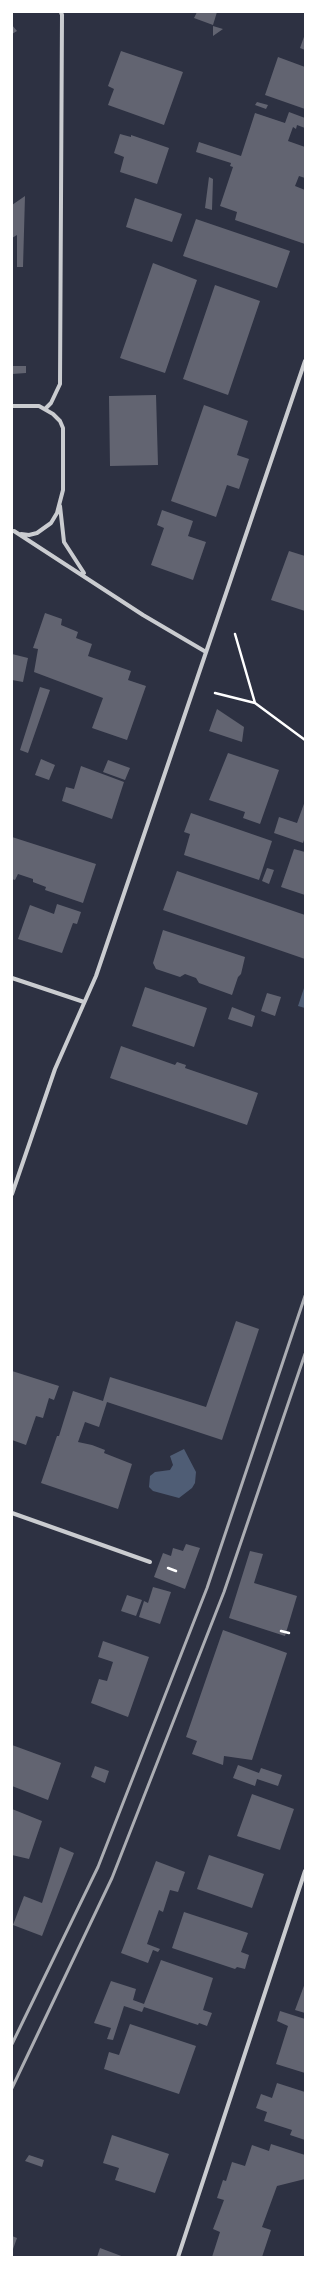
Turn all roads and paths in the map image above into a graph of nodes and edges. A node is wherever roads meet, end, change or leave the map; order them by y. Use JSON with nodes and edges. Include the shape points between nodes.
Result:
{"nodes":[{"id":1,"x":61,"y":12,"type":"edge"},
{"id":2,"x":305,"y":361,"type":"edge"},
{"id":3,"x":12,"y":406,"type":"edge"},
{"id":4,"x":45,"y":409,"type":"junction"},
{"id":5,"x":60,"y":503,"type":"junction"},
{"id":6,"x":13,"y":531,"type":"edge"},
{"id":7,"x":90,"y":579,"type":"junction"},
{"id":8,"x":235,"y":634,"type":"dead end"},
{"id":9,"x":206,"y":652,"type":"junction"},
{"id":10,"x":215,"y":693,"type":"dead end"},
{"id":11,"x":255,"y":704,"type":"junction"},
{"id":12,"x":305,"y":740,"type":"edge"},
{"id":13,"x":12,"y":978,"type":"edge"},
{"id":14,"x":84,"y":1002,"type":"junction"},
{"id":15,"x":12,"y":1194,"type":"edge"},
{"id":16,"x":12,"y":1513,"type":"edge"},
{"id":17,"x":150,"y":1562,"type":"dead end"},
{"id":18,"x":281,"y":1631,"type":"dead end"},
{"id":19,"x":289,"y":1633,"type":"dead end"},
{"id":20,"x":305,"y":1871,"type":"edge"},
{"id":21,"x":178,"y":2257,"type":"edge"}],
"edges":[{"from":1,"to":4,"type":"street","via":[[60,384],[51,403]]},
{"from":2,"to":9,"type":"street"},
{"from":3,"to":4,"type":"street","via":[[39,406]]},
{"from":4,"to":5,"type":"street","via":[[60,421],[63,428]]},
{"from":5,"to":6,"type":"street","via":[[50,523],[37,533],[23,535]]},
{"from":5,"to":7,"type":"street","via":[[64,542],[81,570]]},
{"from":6,"to":7,"type":"street"},
{"from":7,"to":9,"type":"street"},
{"from":8,"to":11,"type":"path"},
{"from":9,"to":14,"type":"street","via":[[96,976]]},
{"from":10,"to":11,"type":"path"},
{"from":11,"to":12,"type":"path"},
{"from":13,"to":14,"type":"street"},
{"from":14,"to":15,"type":"street","via":[[55,1069]]},
{"from":16,"to":17,"type":"street"},
{"from":18,"to":19,"type":"path"},
{"from":20,"to":21,"type":"street"}]}
